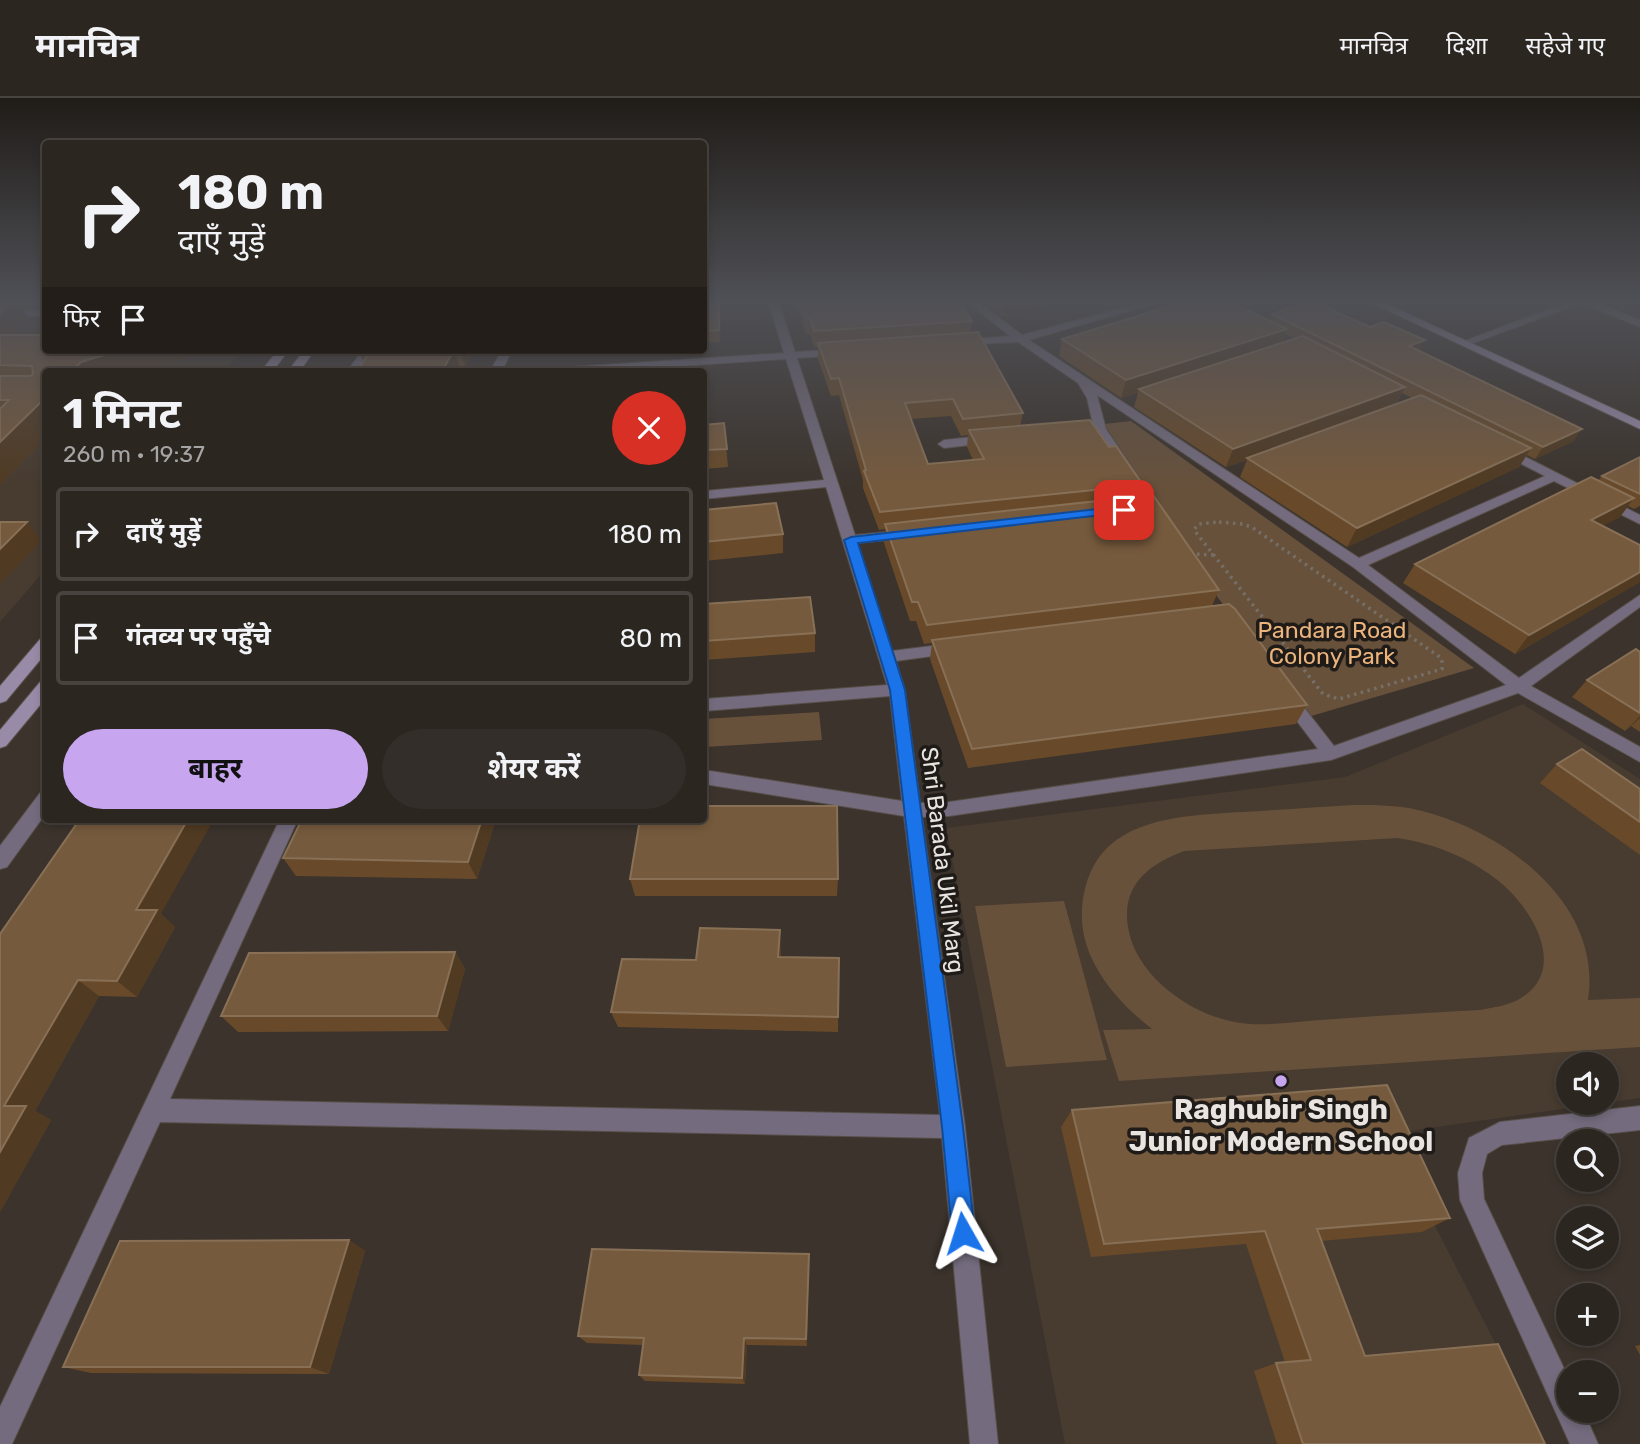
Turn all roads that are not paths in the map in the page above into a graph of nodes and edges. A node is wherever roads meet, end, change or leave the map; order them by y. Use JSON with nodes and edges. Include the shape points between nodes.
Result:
{"nodes":[{"id":1,"x":677,"y":363,"type":"edge"},
{"id":2,"x":794,"y":363,"type":"edge"},
{"id":3,"x":1056,"y":363,"type":"edge"},
{"id":4,"x":1513,"y":363,"type":"edge"},
{"id":5,"x":1521,"y":363,"type":"edge"},
{"id":6,"x":600,"y":368,"type":"edge"},
{"id":7,"x":1080,"y":379,"type":"junction"},
{"id":8,"x":1093,"y":398,"type":"junction"},
{"id":9,"x":1640,"y":413,"type":"edge"},
{"id":10,"x":1640,"y":425,"type":"edge"},
{"id":11,"x":1089,"y":426,"type":"junction"},
{"id":12,"x":1009,"y":438,"type":"edge"},
{"id":13,"x":944,"y":444,"type":"dead end"},
{"id":14,"x":1496,"y":446,"type":"edge"},
{"id":15,"x":1555,"y":476,"type":"junction"},
{"id":16,"x":832,"y":483,"type":"junction"},
{"id":17,"x":707,"y":495,"type":"edge"},
{"id":18,"x":1640,"y":520,"type":"edge"},
{"id":19,"x":919,"y":533,"type":"edge"},
{"id":20,"x":851,"y":540,"type":"junction"},
{"id":21,"x":1182,"y":554,"type":"edge"},
{"id":22,"x":1358,"y":564,"type":"junction"},
{"id":23,"x":1640,"y":600,"type":"edge"},
{"id":24,"x":42,"y":647,"type":"edge"},
{"id":25,"x":968,"y":647,"type":"edge"},
{"id":26,"x":887,"y":657,"type":"junction"},
{"id":27,"x":1274,"y":679,"type":"edge"},
{"id":28,"x":1519,"y":686,"type":"junction"},
{"id":29,"x":898,"y":690,"type":"junction"},
{"id":30,"x":42,"y":691,"type":"edge"},
{"id":31,"x":0,"y":697,"type":"edge"},
{"id":32,"x":707,"y":705,"type":"edge"},
{"id":33,"x":0,"y":743,"type":"edge"},
{"id":34,"x":1331,"y":754,"type":"junction"},
{"id":35,"x":1640,"y":755,"type":"edge"},
{"id":36,"x":707,"y":777,"type":"edge"},
{"id":37,"x":42,"y":803,"type":"edge"},
{"id":38,"x":911,"y":810,"type":"junction"},
{"id":39,"x":287,"y":823,"type":"edge"},
{"id":40,"x":0,"y":861,"type":"edge"},
{"id":41,"x":153,"y":1110,"type":"junction"},
{"id":42,"x":1640,"y":1118,"type":"edge"},
{"id":43,"x":953,"y":1127,"type":"junction"},
{"id":44,"x":1556,"y":1381,"type":"edge"},
{"id":45,"x":1575,"y":1423,"type":"edge"},
{"id":46,"x":0,"y":1438,"type":"edge"},
{"id":47,"x":984,"y":1444,"type":"edge"},
{"id":48,"x":1584,"y":1444,"type":"edge"}],
"edges":[{"from":1,"to":6,"type":"street"},
{"from":2,"to":16,"type":"street","name":"Shri Barada Ukil Marg"},
{"from":3,"to":7,"type":"street"},
{"from":4,"to":10,"type":"main road"},
{"from":5,"to":9,"type":"main road"},
{"from":7,"to":8,"type":"street"},
{"from":7,"to":22,"type":"street","via":[[1126,403]]},
{"from":8,"to":11,"type":"street"},
{"from":8,"to":11,"type":"street"},
{"from":11,"to":21,"type":"street"},
{"from":12,"to":13,"type":"street"},
{"from":14,"to":15,"type":"street"},
{"from":15,"to":18,"type":"street"},
{"from":15,"to":22,"type":"street"},
{"from":16,"to":17,"type":"street"},
{"from":16,"to":20,"type":"street","name":"Shri Barada Ukil Marg"},
{"from":19,"to":20,"type":"street"},
{"from":20,"to":26,"type":"street","name":"Shri Barada Ukil Marg"},
{"from":22,"to":28,"type":"street"},
{"from":23,"to":28,"type":"street"},
{"from":24,"to":31,"type":"main road"},
{"from":25,"to":26,"type":"street"},
{"from":26,"to":29,"type":"street","name":"Shri Barada Ukil Marg"},
{"from":27,"to":34,"type":"street"},
{"from":28,"to":34,"type":"street"},
{"from":28,"to":35,"type":"street"},
{"from":29,"to":32,"type":"street"},
{"from":29,"to":38,"type":"street","name":"Shri Barada Ukil Marg"},
{"from":30,"to":33,"type":"main road"},
{"from":34,"to":38,"type":"street","via":[[949,809]]},
{"from":36,"to":38,"type":"street"},
{"from":37,"to":40,"type":"street"},
{"from":38,"to":43,"type":"street","name":"Shri Barada Ukil Marg"},
{"from":39,"to":41,"type":"street"},
{"from":41,"to":43,"type":"street"},
{"from":41,"to":46,"type":"street"},
{"from":42,"to":44,"type":"street","via":[[1500,1134],[1477,1146],[1470,1173],[1472,1200]]},
{"from":43,"to":47,"type":"street","name":"Shri Barada Ukil Marg"},
{"from":45,"to":48,"type":"street"}]}
